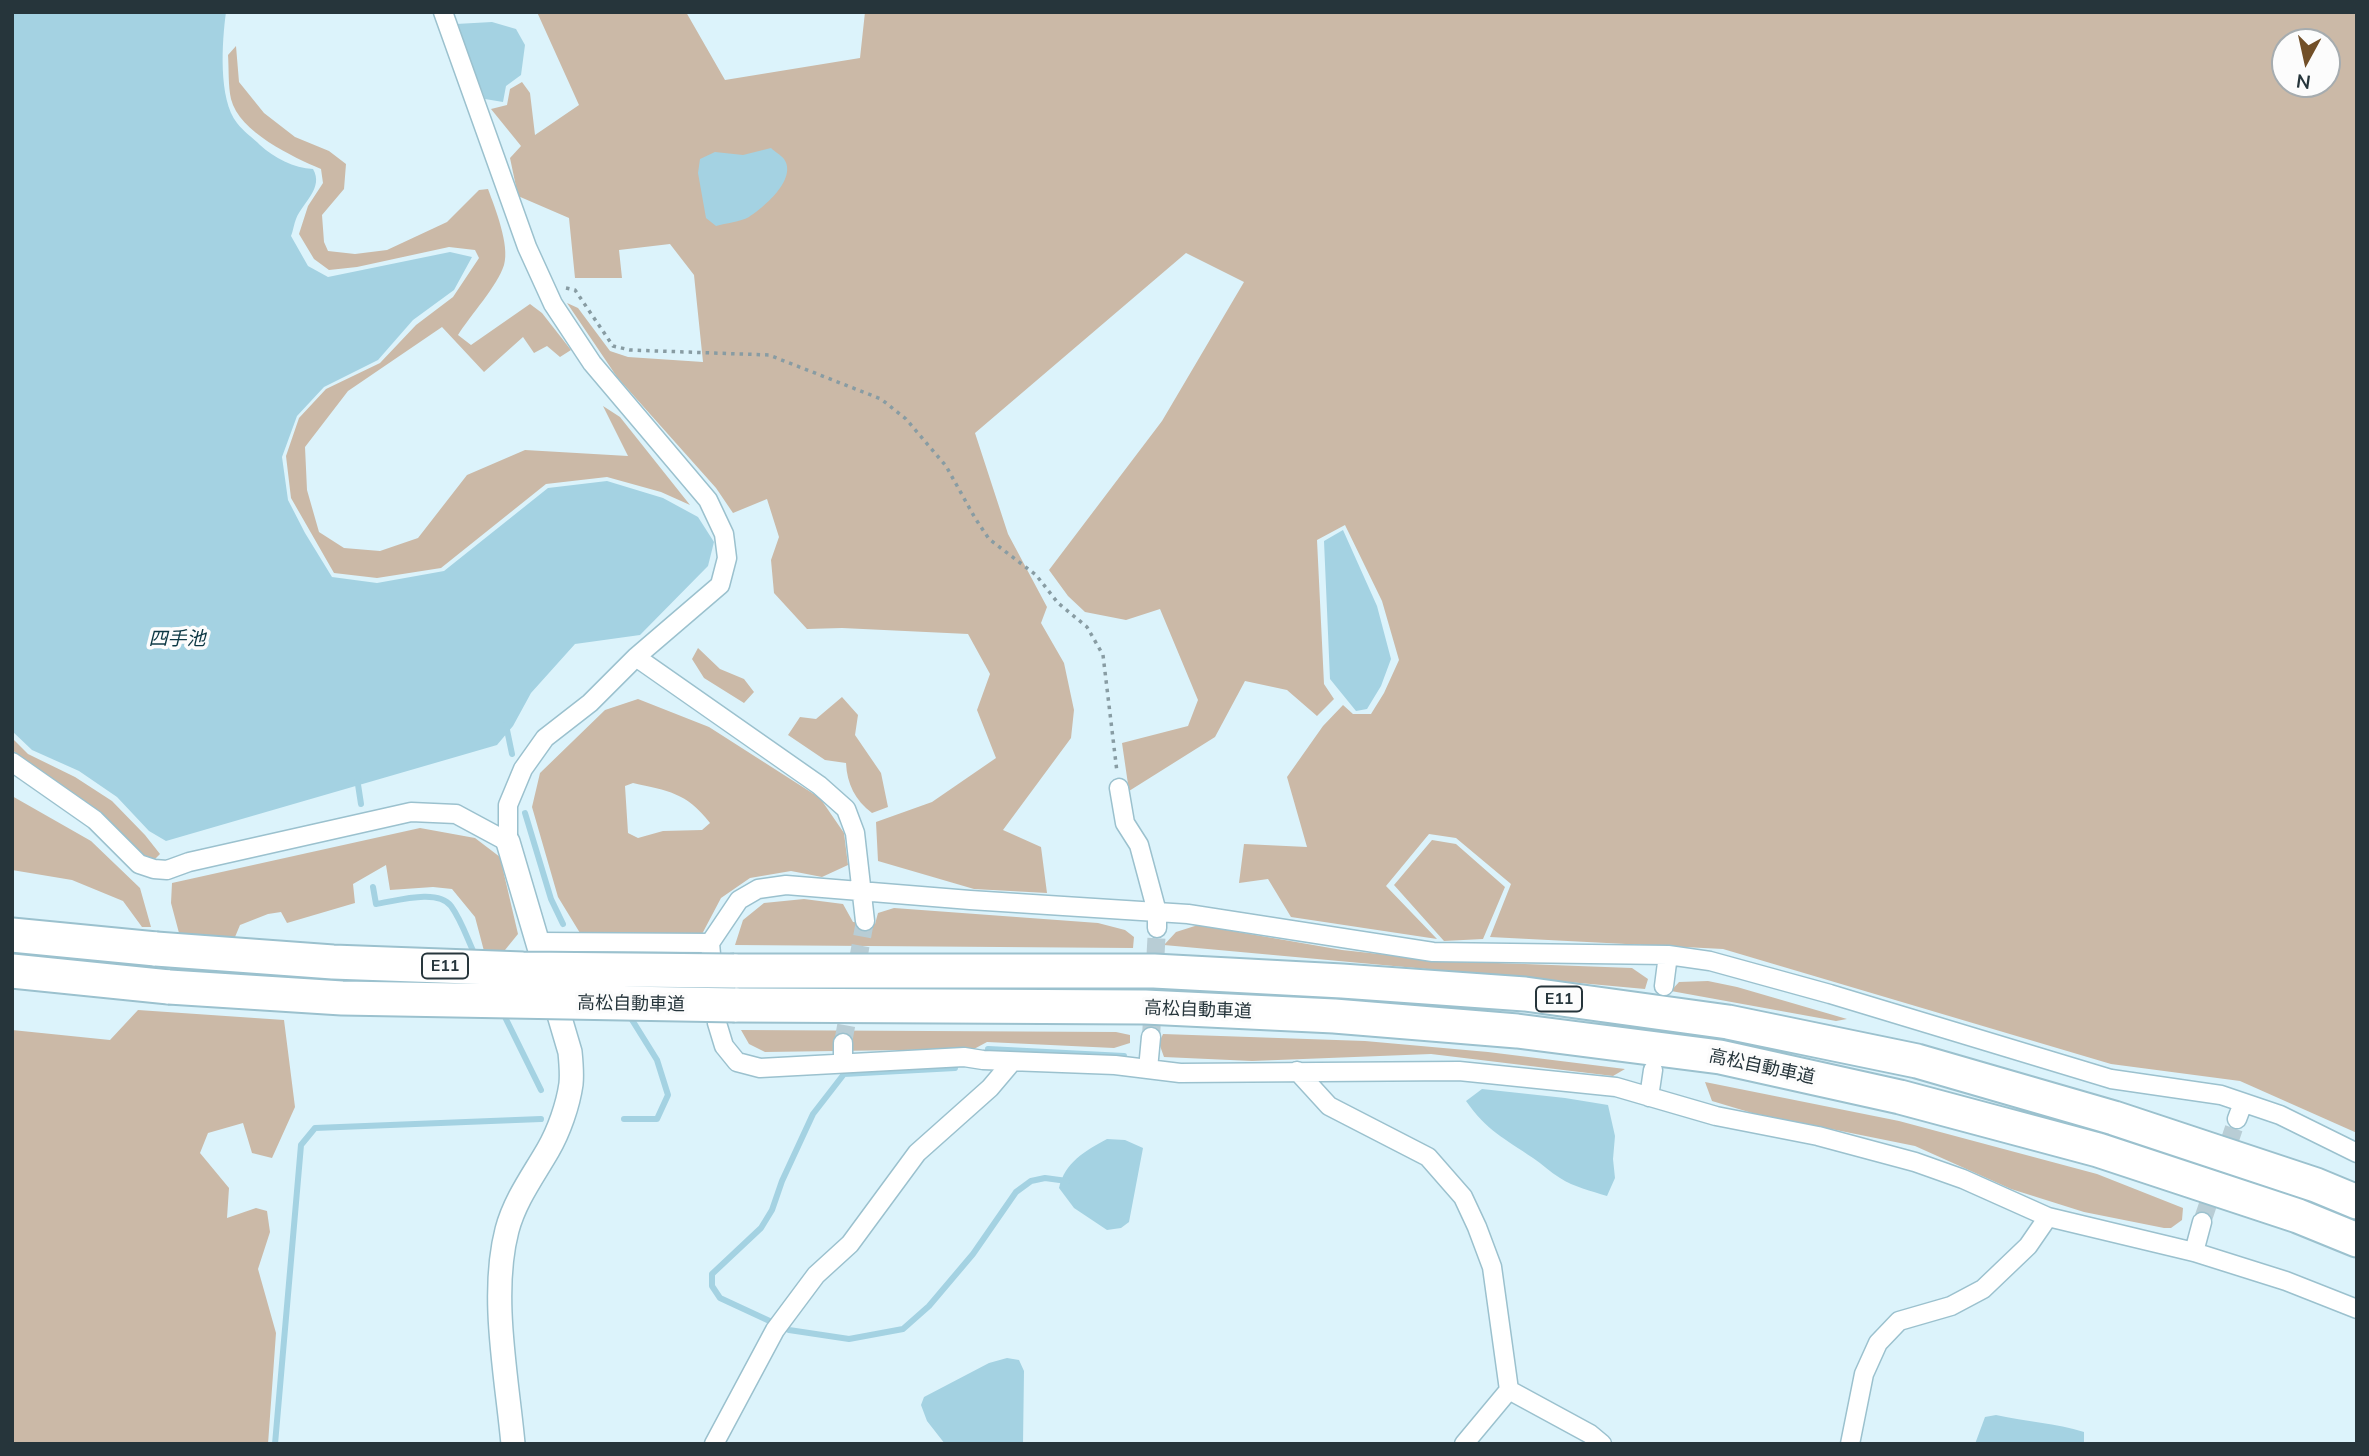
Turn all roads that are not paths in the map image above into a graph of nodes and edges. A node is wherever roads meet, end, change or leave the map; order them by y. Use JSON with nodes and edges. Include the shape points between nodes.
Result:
{"nodes":[{"id":1,"x":443,"y":12,"type":"edge"},
{"id":2,"x":636,"y":657,"type":"junction"},
{"id":3,"x":12,"y":762,"type":"edge"},
{"id":4,"x":1119,"y":788,"type":"road end"},
{"id":5,"x":508,"y":842,"type":"junction"},
{"id":6,"x":860,"y":892,"type":"junction"},
{"id":7,"x":1157,"y":920,"type":"junction"},
{"id":8,"x":865,"y":921,"type":"tunnel mouth"},
{"id":9,"x":12,"y":935,"type":"edge"},
{"id":10,"x":537,"y":942,"type":"junction"},
{"id":11,"x":710,"y":943,"type":"junction"},
{"id":12,"x":1668,"y":955,"type":"junction"},
{"id":13,"x":12,"y":971,"type":"edge"},
{"id":14,"x":1664,"y":986,"type":"dead end"},
{"id":15,"x":1151,"y":1037,"type":"tunnel mouth"},
{"id":16,"x":843,"y":1043,"type":"tunnel mouth"},
{"id":17,"x":1012,"y":1062,"type":"junction"},
{"id":18,"x":843,"y":1063,"type":"junction"},
{"id":19,"x":1148,"y":1069,"type":"junction"},
{"id":20,"x":1653,"y":1070,"type":"dead end"},
{"id":21,"x":1297,"y":1071,"type":"junction"},
{"id":22,"x":1648,"y":1097,"type":"junction"},
{"id":23,"x":2357,"y":1153,"type":"edge"},
{"id":24,"x":2357,"y":1202,"type":"edge"},
{"id":25,"x":2048,"y":1217,"type":"junction"},
{"id":26,"x":2202,"y":1222,"type":"tunnel mouth"},
{"id":27,"x":2357,"y":1240,"type":"edge"},
{"id":28,"x":2194,"y":1252,"type":"junction"},
{"id":29,"x":2357,"y":1309,"type":"edge"},
{"id":30,"x":1509,"y":1390,"type":"junction"},
{"id":31,"x":513,"y":1444,"type":"edge"},
{"id":32,"x":714,"y":1444,"type":"edge"},
{"id":33,"x":1464,"y":1444,"type":"edge"},
{"id":34,"x":1602,"y":1444,"type":"edge"},
{"id":35,"x":1850,"y":1444,"type":"edge"}],
"edges":[{"from":1,"to":2,"type":"street","via":[[527,247],[553,303],[592,363],[708,500],[724,534],[727,558],[720,585]]},
{"from":2,"to":5,"type":"street","via":[[590,703],[545,738],[523,769],[508,805]]},
{"from":2,"to":6,"type":"street","via":[[820,785],[846,809],[855,833]]},
{"from":3,"to":5,"type":"street","via":[[95,820],[139,864],[154,869],[167,870],[411,812],[456,814]]},
{"from":4,"to":7,"type":"street","via":[[1125,822],[1139,845]]},
{"from":5,"to":10,"type":"street"},
{"from":6,"to":7,"type":"street"},
{"from":6,"to":8,"type":"street"},
{"from":6,"to":11,"type":"street","via":[[786,885],[758,889],[739,900]]},
{"from":7,"to":12,"type":"street","via":[[1188,914],[1433,952]]},
{"from":9,"to":24,"type":"highway","name":"高松自動車道","number":"E11","bridge":true,"via":[[346,963],[734,971],[1154,971],[1525,994],[1728,1022],[1917,1061],[2114,1118]]},
{"from":10,"to":11,"type":"street"},
{"from":10,"to":31,"type":"street","via":[[570,1052],[572,1082],[550,1147],[519,1196],[501,1266],[500,1310]]},
{"from":11,"to":18,"type":"street","via":[[717,1023],[724,1046],[737,1062],[760,1068]]},
{"from":12,"to":14,"type":"street"},
{"from":12,"to":23,"type":"street","via":[[1710,961],[1817,990],[2111,1079],[2221,1095],[2240,1111],[2280,1115]]},
{"from":13,"to":27,"type":"highway","name":"高松自動車道","number":"E11","bridge":true,"via":[[342,998],[1144,1007],[1517,1031],[1720,1057],[1900,1097],[2098,1150]]},
{"from":15,"to":19,"type":"street"},
{"from":16,"to":18,"type":"street"},
{"from":17,"to":18,"type":"street","via":[[964,1057]]},
{"from":17,"to":19,"type":"street"},
{"from":17,"to":32,"type":"street","via":[[990,1088],[917,1153],[849,1244],[816,1275],[777,1326]]},
{"from":19,"to":21,"type":"street","via":[[1180,1073]]},
{"from":20,"to":22,"type":"street"},
{"from":21,"to":22,"type":"street","via":[[1459,1071],[1616,1087]]},
{"from":21,"to":30,"type":"street","via":[[1329,1106],[1428,1157],[1463,1197],[1492,1267]]},
{"from":22,"to":25,"type":"street","via":[[1915,1162]]},
{"from":25,"to":28,"type":"street"},
{"from":25,"to":35,"type":"street","via":[[2028,1246],[1983,1289],[1951,1306],[1899,1321],[1878,1343],[1864,1374]]},
{"from":26,"to":28,"type":"street"},
{"from":28,"to":29,"type":"street"},
{"from":30,"to":33,"type":"street"},
{"from":30,"to":34,"type":"street"}]}
